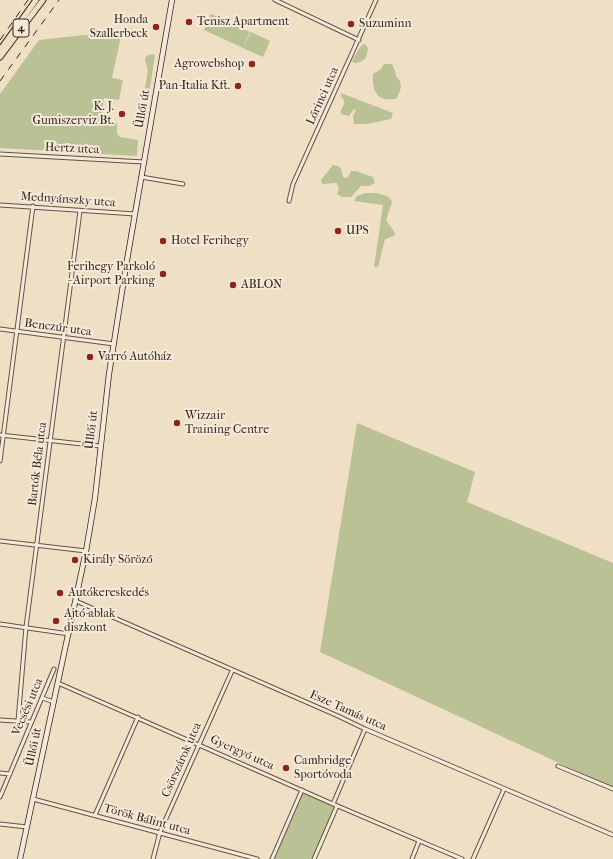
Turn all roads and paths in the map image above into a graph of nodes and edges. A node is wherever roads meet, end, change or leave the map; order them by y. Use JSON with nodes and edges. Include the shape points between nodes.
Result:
{"nodes":[{"id":1,"x":36,"y":0,"type":"edge"},
{"id":2,"x":43,"y":0,"type":"edge"},
{"id":3,"x":172,"y":0,"type":"edge"},
{"id":4,"x":275,"y":0,"type":"edge"},
{"id":5,"x":376,"y":0,"type":"edge"},
{"id":6,"x":359,"y":40,"type":"junction"},
{"id":7,"x":0,"y":50,"type":"edge"},
{"id":8,"x":0,"y":57,"type":"edge"},
{"id":9,"x":0,"y":154,"type":"edge"},
{"id":10,"x":144,"y":162,"type":"junction"},
{"id":11,"x":141,"y":177,"type":"junction"},
{"id":12,"x":183,"y":184,"type":"dead end"},
{"id":13,"x":289,"y":201,"type":"dead end"},
{"id":14,"x":0,"y":205,"type":"edge"},
{"id":15,"x":33,"y":206,"type":"junction"},
{"id":16,"x":80,"y":211,"type":"junction"},
{"id":17,"x":135,"y":214,"type":"junction"},
{"id":18,"x":0,"y":329,"type":"edge"},
{"id":19,"x":16,"y":331,"type":"junction"},
{"id":20,"x":64,"y":337,"type":"junction"},
{"id":21,"x":114,"y":344,"type":"junction"},
{"id":22,"x":2,"y":435,"type":"edge"},
{"id":23,"x":50,"y":441,"type":"junction"},
{"id":24,"x":100,"y":446,"type":"junction"},
{"id":25,"x":0,"y":461,"type":"edge"},
{"id":26,"x":0,"y":541,"type":"edge"},
{"id":27,"x":36,"y":545,"type":"junction"},
{"id":28,"x":86,"y":551,"type":"junction"},
{"id":29,"x":76,"y":602,"type":"junction"},
{"id":30,"x":0,"y":624,"type":"edge"},
{"id":31,"x":26,"y":627,"type":"junction"},
{"id":32,"x":69,"y":634,"type":"junction"},
{"id":33,"x":54,"y":670,"type":"dead end"},
{"id":34,"x":232,"y":671,"type":"junction"},
{"id":35,"x":58,"y":683,"type":"junction"},
{"id":36,"x":42,"y":698,"type":"junction"},
{"id":37,"x":54,"y":702,"type":"junction"},
{"id":38,"x":138,"y":717,"type":"junction"},
{"id":39,"x":0,"y":720,"type":"edge"},
{"id":40,"x":18,"y":721,"type":"junction"},
{"id":41,"x":31,"y":722,"type":"junction"},
{"id":42,"x":365,"y":729,"type":"junction"},
{"id":43,"x":199,"y":744,"type":"junction"},
{"id":44,"x":558,"y":766,"type":"dead end"},
{"id":45,"x":0,"y":773,"type":"edge"},
{"id":46,"x":10,"y":774,"type":"junction"},
{"id":47,"x":504,"y":789,"type":"junction"},
{"id":48,"x":613,"y":789,"type":"edge"},
{"id":49,"x":302,"y":790,"type":"junction"},
{"id":50,"x":0,"y":797,"type":"edge"},
{"id":51,"x":33,"y":799,"type":"junction"},
{"id":52,"x":333,"y":804,"type":"junction"},
{"id":53,"x":337,"y":806,"type":"junction"},
{"id":54,"x":94,"y":815,"type":"junction"},
{"id":55,"x":0,"y":824,"type":"edge"},
{"id":56,"x":27,"y":827,"type":"junction"},
{"id":57,"x":160,"y":832,"type":"junction"},
{"id":58,"x":613,"y":835,"type":"edge"},
{"id":59,"x":419,"y":841,"type":"junction"},
{"id":60,"x":20,"y":859,"type":"edge"},
{"id":61,"x":153,"y":859,"type":"edge"},
{"id":62,"x":257,"y":859,"type":"edge"},
{"id":63,"x":272,"y":859,"type":"edge"},
{"id":64,"x":314,"y":859,"type":"edge"},
{"id":65,"x":412,"y":859,"type":"edge"},
{"id":66,"x":462,"y":859,"type":"edge"},
{"id":67,"x":473,"y":859,"type":"edge"}],
"edges":[{"from":1,"to":7,"type":"main road","number":"4"},
{"from":2,"to":8,"type":"main road","number":"4"},
{"from":3,"to":10,"type":"main road","name":"Üllői út"},
{"from":4,"to":6,"type":"street"},
{"from":5,"to":6,"type":"street","name":"Lőrinci utca"},
{"from":6,"to":13,"type":"street","name":"Lőrinci utca","via":[[293,184]]},
{"from":9,"to":10,"type":"street","name":"Hertz utca"},
{"from":10,"to":11,"type":"main road","name":"Üllői út"},
{"from":11,"to":12,"type":"street"},
{"from":11,"to":17,"type":"main road","name":"Üllői út"},
{"from":14,"to":15,"type":"street","name":"Mednyánszky utca"},
{"from":15,"to":16,"type":"street","name":"Mednyánszky utca"},
{"from":15,"to":19,"type":"street"},
{"from":16,"to":17,"type":"street","name":"Mednyánszky utca"},
{"from":16,"to":20,"type":"street","name":"Bartók Béla utca"},
{"from":17,"to":21,"type":"main road","name":"Üllői út"},
{"from":18,"to":19,"type":"street","name":"Benczúr utca"},
{"from":19,"to":20,"type":"street","name":"Benczúr utca"},
{"from":19,"to":22,"type":"street"},
{"from":20,"to":21,"type":"street","name":"Benczúr utca"},
{"from":20,"to":23,"type":"street","name":"Bartók Béla utca"},
{"from":21,"to":24,"type":"main road","name":"Üllői út"},
{"from":22,"to":23,"type":"street"},
{"from":22,"to":25,"type":"street"},
{"from":23,"to":24,"type":"street"},
{"from":23,"to":27,"type":"street","name":"Bartók Béla utca"},
{"from":24,"to":28,"type":"main road","name":"Üllői út"},
{"from":26,"to":27,"type":"street"},
{"from":27,"to":28,"type":"street"},
{"from":27,"to":31,"type":"street","name":"Bartók Béla utca"},
{"from":28,"to":29,"type":"main road","name":"Üllői út"},
{"from":29,"to":32,"type":"main road","name":"Üllői út"},
{"from":29,"to":34,"type":"street","name":"Esze Tamás utca"},
{"from":30,"to":31,"type":"street"},
{"from":31,"to":32,"type":"street"},
{"from":31,"to":40,"type":"street","name":"Bartók Béla utca"},
{"from":32,"to":35,"type":"main road","name":"Üllői út"},
{"from":33,"to":36,"type":"street","name":"Vecsési utca"},
{"from":34,"to":42,"type":"street","name":"Esze Tamás utca"},
{"from":34,"to":43,"type":"street","name":"Csörszárok utca"},
{"from":35,"to":37,"type":"main road","name":"Üllői út"},
{"from":35,"to":38,"type":"street","name":"Gyergyó utca"},
{"from":36,"to":37,"type":"street"},
{"from":36,"to":41,"type":"street","name":"Vecsési utca"},
{"from":37,"to":51,"type":"main road","name":"Üllői út"},
{"from":38,"to":43,"type":"street","name":"Gyergyó utca"},
{"from":38,"to":54,"type":"street"},
{"from":39,"to":40,"type":"street"},
{"from":40,"to":41,"type":"street"},
{"from":41,"to":46,"type":"street","name":"Vecsési utca"},
{"from":42,"to":47,"type":"street","name":"Esze Tamás utca"},
{"from":42,"to":52,"type":"street"},
{"from":43,"to":49,"type":"street","name":"Gyergyó utca"},
{"from":43,"to":57,"type":"street","name":"Csörszárok utca"},
{"from":44,"to":48,"type":"street"},
{"from":45,"to":46,"type":"street"},
{"from":46,"to":50,"type":"street","name":"Vecsési utca"},
{"from":47,"to":58,"type":"street","name":"Esze Tamás utca"},
{"from":47,"to":67,"type":"street"},
{"from":49,"to":52,"type":"street","name":"Gyergyó utca"},
{"from":49,"to":63,"type":"street"},
{"from":51,"to":54,"type":"street","name":"Török Bálint utca"},
{"from":51,"to":56,"type":"main road","name":"Üllői út"},
{"from":52,"to":53,"type":"street","name":"Gyergyó utca"},
{"from":53,"to":59,"type":"street","name":"Gyergyó utca"},
{"from":53,"to":64,"type":"street"},
{"from":54,"to":57,"type":"street","name":"Török Bálint utca"},
{"from":55,"to":56,"type":"street"},
{"from":56,"to":60,"type":"main road","name":"Üllői út"},
{"from":57,"to":61,"type":"street","name":"Csörszárok utca"},
{"from":57,"to":62,"type":"street","name":"Török Bálint utca"},
{"from":59,"to":65,"type":"street"},
{"from":59,"to":66,"type":"street","name":"Gyergyó utca"}]}
